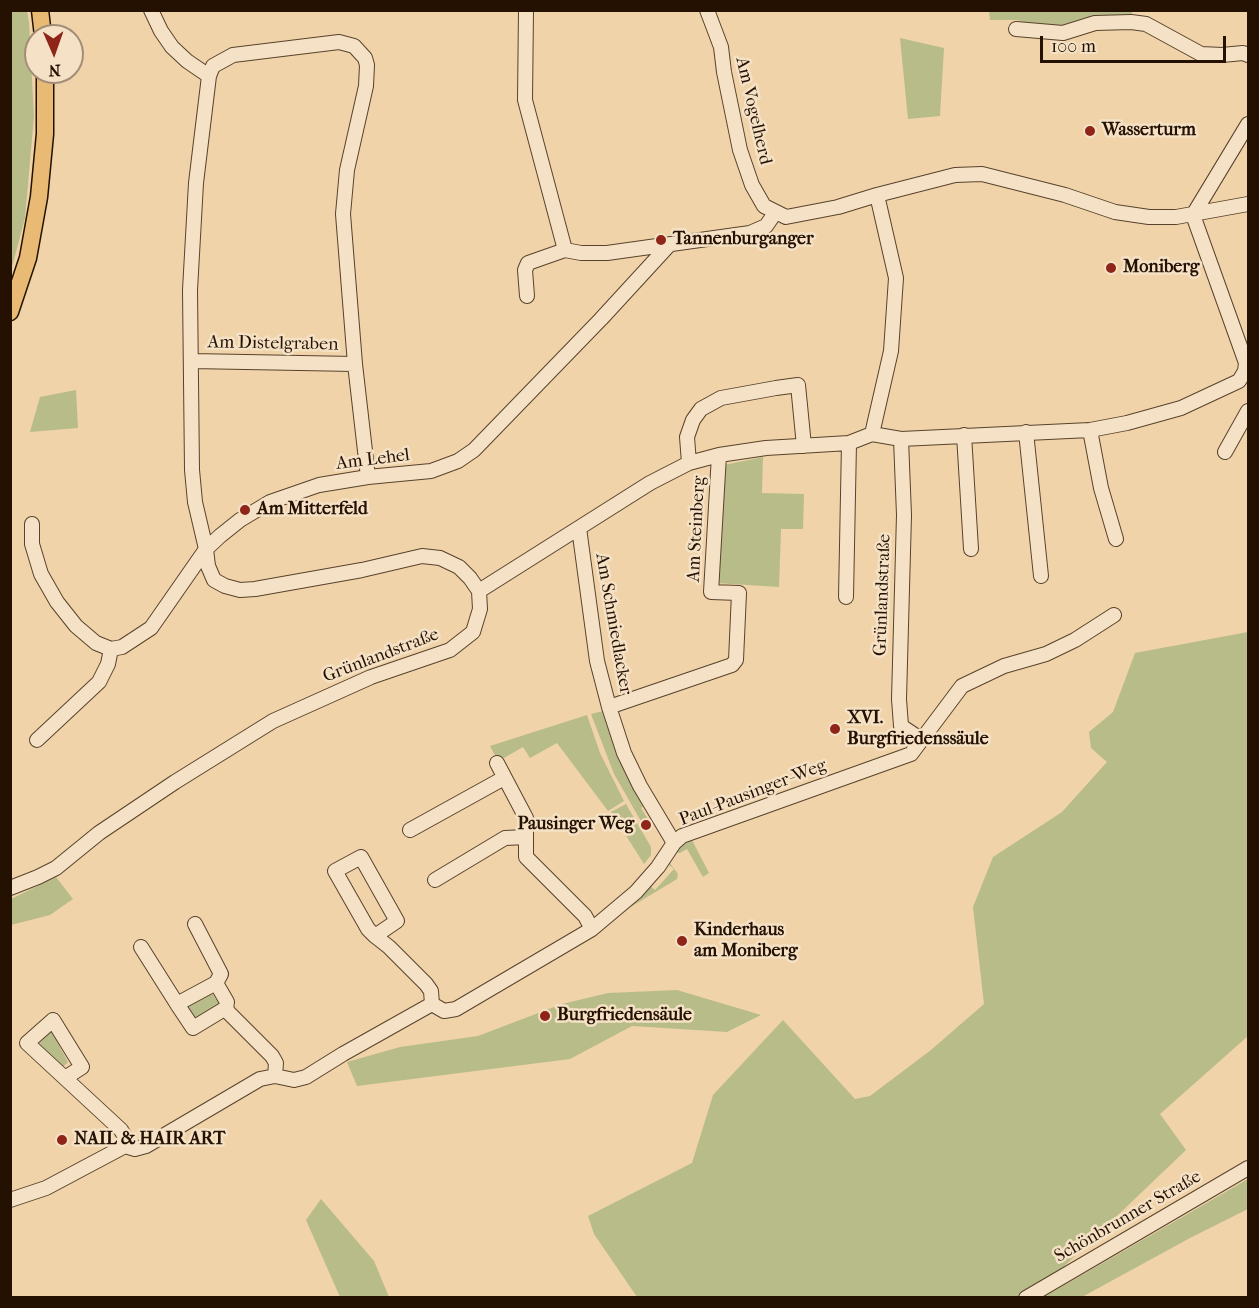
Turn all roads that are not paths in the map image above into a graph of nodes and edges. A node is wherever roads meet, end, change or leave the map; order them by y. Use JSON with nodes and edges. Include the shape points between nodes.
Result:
{"nodes":[{"id":1,"x":151,"y":10,"type":"edge"},
{"id":2,"x":526,"y":10,"type":"edge"},
{"id":3,"x":707,"y":10,"type":"edge"},
{"id":4,"x":1016,"y":29,"type":"dead end"},
{"id":5,"x":1248,"y":55,"type":"edge"},
{"id":6,"x":209,"y":76,"type":"junction"},
{"id":7,"x":45,"y":84,"type":"edge"},
{"id":8,"x":1248,"y":124,"type":"edge"},
{"id":9,"x":878,"y":195,"type":"junction"},
{"id":10,"x":1248,"y":204,"type":"edge"},
{"id":11,"x":775,"y":213,"type":"junction"},
{"id":12,"x":1193,"y":215,"type":"junction"},
{"id":13,"x":669,"y":245,"type":"junction"},
{"id":14,"x":565,"y":250,"type":"junction"},
{"id":15,"x":527,"y":296,"type":"dead end"},
{"id":16,"x":10,"y":312,"type":"edge"},
{"id":17,"x":191,"y":361,"type":"junction"},
{"id":18,"x":355,"y":364,"type":"junction"},
{"id":19,"x":1247,"y":372,"type":"edge"},
{"id":20,"x":1248,"y":411,"type":"edge"},
{"id":21,"x":1090,"y":430,"type":"junction"},
{"id":22,"x":1026,"y":432,"type":"junction"},
{"id":23,"x":872,"y":434,"type":"junction"},
{"id":24,"x":964,"y":435,"type":"junction"},
{"id":25,"x":901,"y":439,"type":"junction"},
{"id":26,"x":849,"y":443,"type":"junction"},
{"id":27,"x":804,"y":446,"type":"junction"},
{"id":28,"x":1225,"y":452,"type":"dead end"},
{"id":29,"x":719,"y":455,"type":"junction"},
{"id":30,"x":689,"y":464,"type":"junction"},
{"id":31,"x":368,"y":477,"type":"junction"},
{"id":32,"x":32,"y":524,"type":"dead end"},
{"id":33,"x":579,"y":528,"type":"junction"},
{"id":34,"x":1116,"y":539,"type":"dead end"},
{"id":35,"x":206,"y":549,"type":"junction"},
{"id":36,"x":971,"y":549,"type":"dead end"},
{"id":37,"x":1041,"y":576,"type":"dead end"},
{"id":38,"x":479,"y":591,"type":"junction"},
{"id":39,"x":846,"y":597,"type":"dead end"},
{"id":40,"x":1114,"y":615,"type":"dead end"},
{"id":41,"x":111,"y":649,"type":"junction"},
{"id":42,"x":609,"y":707,"type":"junction"},
{"id":43,"x":37,"y":740,"type":"dead end"},
{"id":44,"x":922,"y":740,"type":"junction"},
{"id":45,"x":496,"y":763,"type":"dead end"},
{"id":46,"x":504,"y":778,"type":"junction"},
{"id":47,"x":410,"y":830,"type":"dead end"},
{"id":48,"x":526,"y":837,"type":"junction"},
{"id":49,"x":674,"y":843,"type":"junction"},
{"id":50,"x":435,"y":879,"type":"dead end"},
{"id":51,"x":10,"y":888,"type":"edge"},
{"id":52,"x":195,"y":924,"type":"dead end"},
{"id":53,"x":592,"y":929,"type":"junction"},
{"id":54,"x":375,"y":936,"type":"junction"},
{"id":55,"x":141,"y":946,"type":"dead end"},
{"id":56,"x":216,"y":983,"type":"junction"},
{"id":57,"x":177,"y":1004,"type":"junction"},
{"id":58,"x":432,"y":1004,"type":"junction"},
{"id":59,"x":226,"y":1008,"type":"junction"},
{"id":60,"x":275,"y":1076,"type":"junction"},
{"id":61,"x":65,"y":1078,"type":"dead end"},
{"id":62,"x":125,"y":1146,"type":"junction"},
{"id":63,"x":1248,"y":1168,"type":"edge"},
{"id":64,"x":10,"y":1200,"type":"edge"},
{"id":65,"x":1026,"y":1298,"type":"edge"}],
"edges":[{"from":1,"to":6,"type":"street","via":[[171,47]]},
{"from":2,"to":14,"type":"street","via":[[525,100]]},
{"from":3,"to":11,"type":"street","name":"Am Vogelherd","via":[[721,47],[740,150],[752,185],[764,206]]},
{"from":4,"to":5,"type":"street","via":[[1063,33],[1095,23],[1131,22],[1146,24],[1200,54]]},
{"from":6,"to":17,"type":"street","via":[[196,183]]},
{"from":6,"to":18,"type":"street","via":[[213,66],[234,56],[300,46],[346,43],[365,58],[366,86],[347,170],[343,214]]},
{"from":7,"to":16,"type":"main road","via":[[39,197],[28,258]]},
{"from":8,"to":12,"type":"street"},
{"from":9,"to":11,"type":"street","via":[[800,215],[786,217]]},
{"from":9,"to":12,"type":"street","via":[[955,175],[982,174],[1115,212],[1149,217]]},
{"from":9,"to":23,"type":"street","via":[[896,278],[891,351]]},
{"from":10,"to":12,"type":"street"},
{"from":11,"to":13,"type":"street","via":[[766,226],[750,233]]},
{"from":12,"to":19,"type":"street"},
{"from":13,"to":14,"type":"street","via":[[607,253]]},
{"from":13,"to":31,"type":"street","name":"Am Lehel","via":[[474,450],[432,471]]},
{"from":14,"to":15,"type":"street","via":[[528,263]]},
{"from":17,"to":18,"type":"street","name":"Am Distelgraben"},
{"from":17,"to":35,"type":"street","via":[[192,470]]},
{"from":18,"to":31,"type":"street"},
{"from":19,"to":21,"type":"street","via":[[1239,381],[1181,408]]},
{"from":20,"to":28,"type":"street"},
{"from":21,"to":22,"type":"street"},
{"from":21,"to":34,"type":"street"},
{"from":22,"to":24,"type":"street"},
{"from":22,"to":37,"type":"street"},
{"from":23,"to":25,"type":"street"},
{"from":23,"to":26,"type":"street"},
{"from":24,"to":25,"type":"street"},
{"from":24,"to":36,"type":"street"},
{"from":25,"to":44,"type":"street","name":"Grünlandstraße","via":[[904,515],[899,699],[901,726]]},
{"from":26,"to":27,"type":"street"},
{"from":26,"to":39,"type":"street","name":"Grünlandstraße"},
{"from":27,"to":29,"type":"street"},
{"from":27,"to":30,"type":"street","via":[[798,385],[776,388],[721,398],[701,408],[687,437]]},
{"from":29,"to":30,"type":"street"},
{"from":29,"to":42,"type":"street","name":"Am Steinberg","via":[[711,592],[739,593],[736,660]]},
{"from":30,"to":33,"type":"street","via":[[650,483]]},
{"from":31,"to":35,"type":"street","name":"Am Lehel","via":[[319,485],[270,502],[240,520]]},
{"from":32,"to":41,"type":"street","via":[[32,544],[41,574],[57,602],[76,626],[96,643]]},
{"from":33,"to":38,"type":"street"},
{"from":33,"to":42,"type":"street","name":"Am Schmiedlacker","via":[[597,661]]},
{"from":35,"to":38,"type":"street","via":[[214,580],[240,590],[422,556],[440,558],[459,567]]},
{"from":35,"to":41,"type":"street","name":"Am Lehel","via":[[150,628],[122,647]]},
{"from":38,"to":51,"type":"street","name":"Grünlandstraße","via":[[480,609],[473,632],[450,650],[370,677],[273,721],[99,833],[56,868]]},
{"from":40,"to":44,"type":"street","name":"Paul-Pausinger-Weg","via":[[1046,654],[1004,666],[962,686]]},
{"from":41,"to":43,"type":"street","via":[[99,682]]},
{"from":42,"to":49,"type":"street","name":"Am Schmiedlacker","via":[[624,753]]},
{"from":44,"to":49,"type":"street","name":"Paul-Pausinger-Weg","via":[[911,754],[700,829]]},
{"from":45,"to":46,"type":"street"},
{"from":46,"to":47,"type":"street"},
{"from":46,"to":48,"type":"street","via":[[526,818]]},
{"from":48,"to":50,"type":"street","via":[[505,838]]},
{"from":48,"to":53,"type":"street","via":[[526,857],[585,916]]},
{"from":49,"to":53,"type":"street","via":[[636,892]]},
{"from":52,"to":56,"type":"street","via":[[221,974]]},
{"from":53,"to":58,"type":"street","via":[[456,1009],[444,1011]]},
{"from":54,"to":54,"type":"street","via":[[335,872],[361,857],[397,921]]},
{"from":54,"to":58,"type":"street","via":[[426,984]]},
{"from":55,"to":57,"type":"street"},
{"from":56,"to":57,"type":"street"},
{"from":56,"to":59,"type":"street","via":[[227,1002]]},
{"from":57,"to":59,"type":"street","via":[[193,1028]]},
{"from":58,"to":60,"type":"street","via":[[306,1077],[294,1080]]},
{"from":59,"to":60,"type":"street","via":[[272,1056]]},
{"from":60,"to":62,"type":"street","via":[[260,1079],[146,1146]]},
{"from":61,"to":62,"type":"street","via":[[122,1130]]},
{"from":62,"to":64,"type":"street","via":[[46,1188]]},
{"from":63,"to":65,"type":"street","name":"Schönbrunner Straße"}]}
